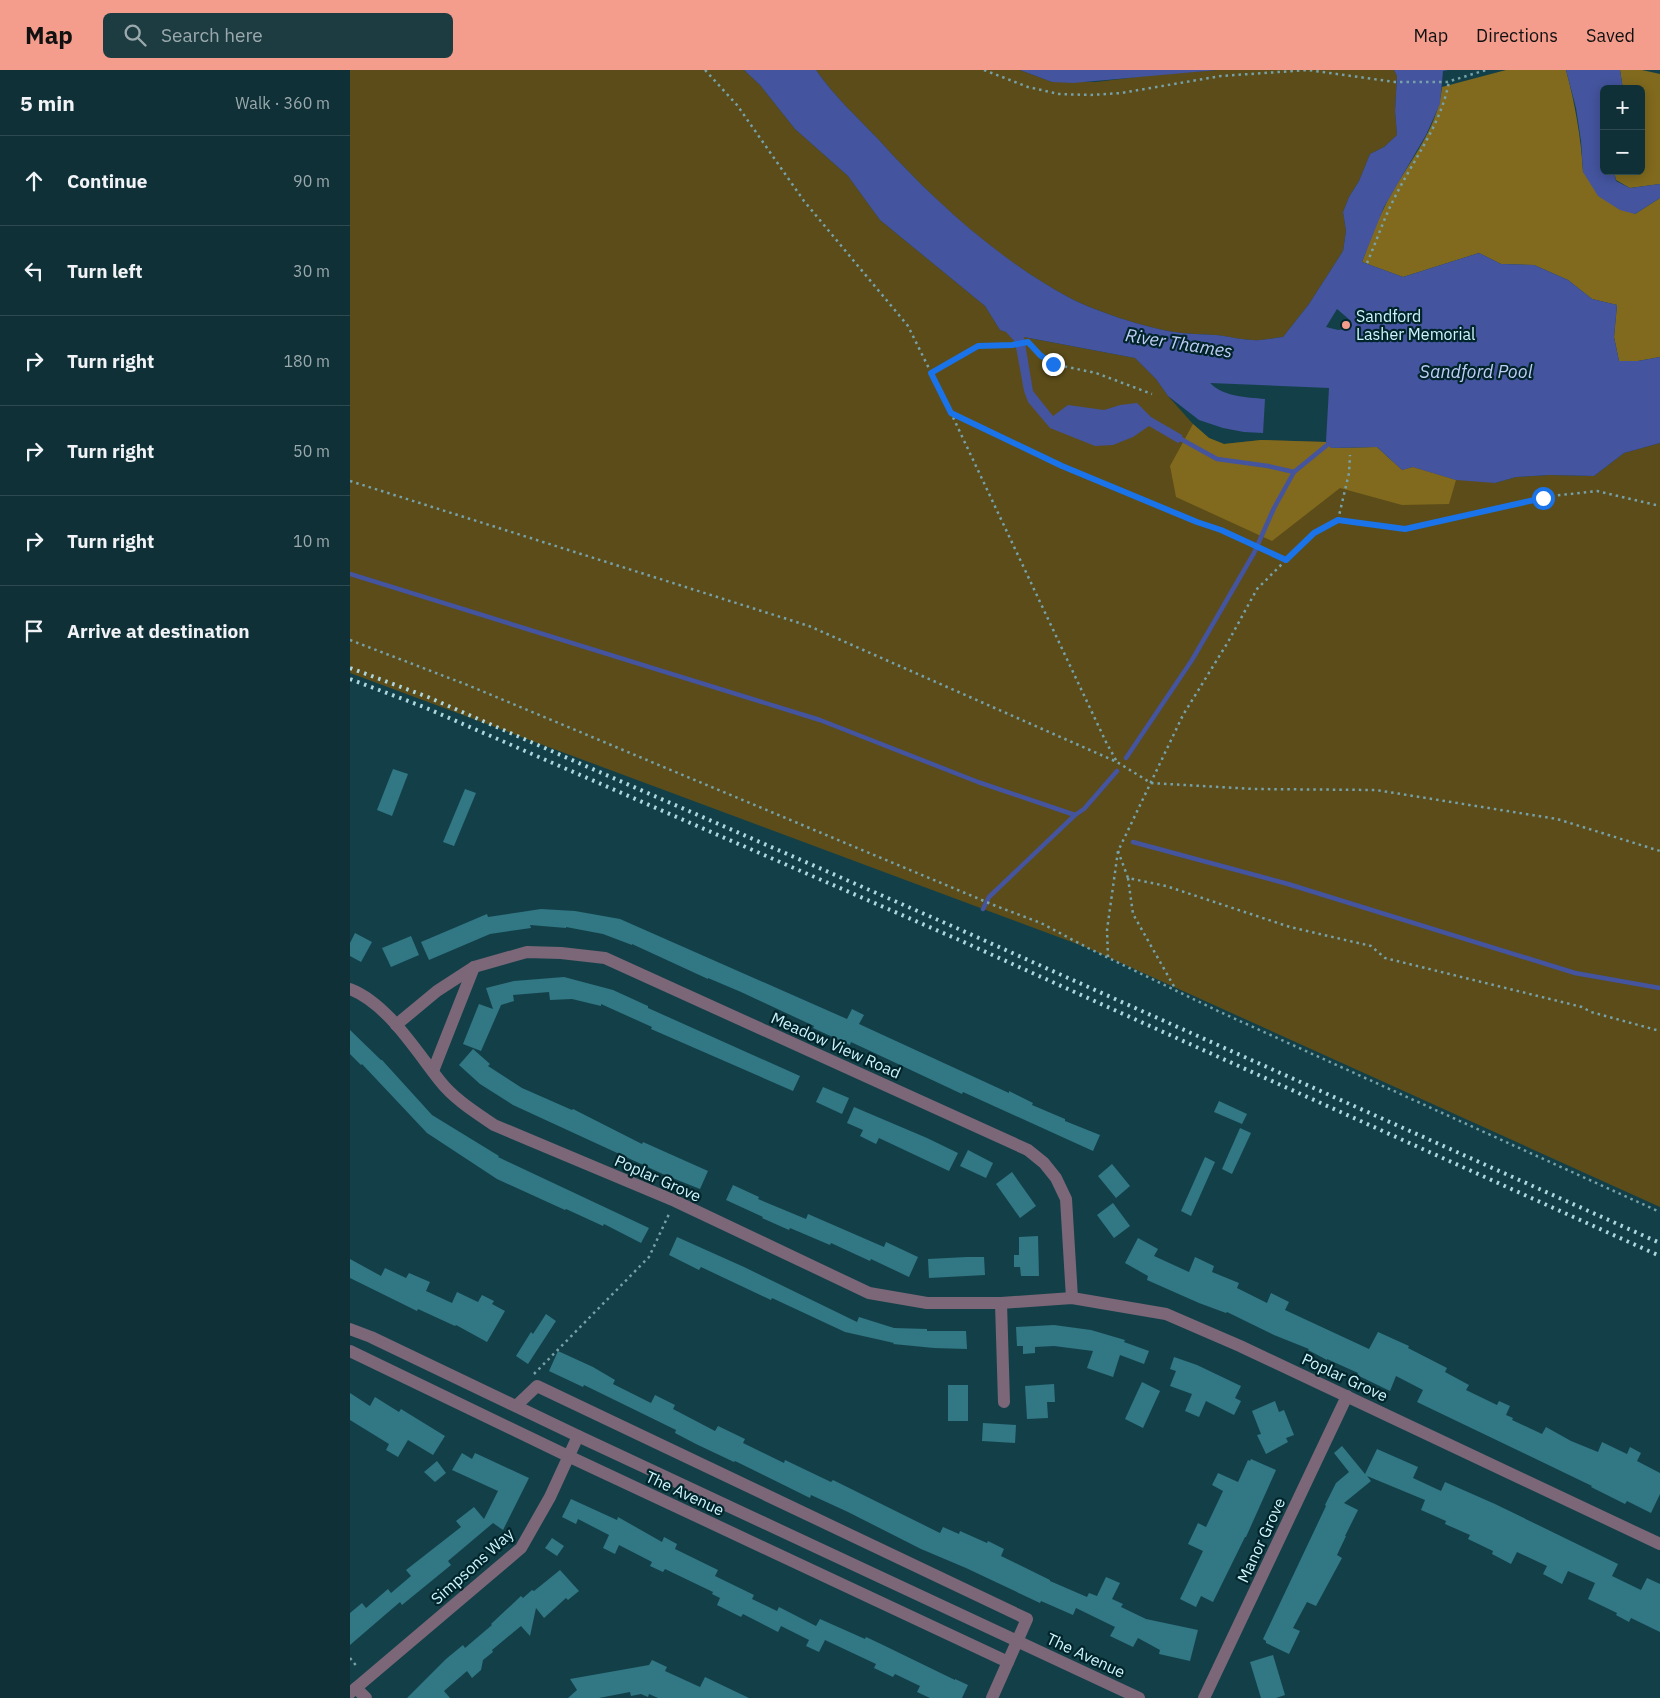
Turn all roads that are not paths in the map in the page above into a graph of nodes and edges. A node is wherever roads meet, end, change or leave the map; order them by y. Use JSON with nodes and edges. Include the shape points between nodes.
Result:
{"nodes":[{"id":1,"x":474,"y":967,"type":"junction"},
{"id":2,"x":350,"y":988,"type":"edge"},
{"id":3,"x":396,"y":1025,"type":"junction"},
{"id":4,"x":432,"y":1071,"type":"junction"},
{"id":5,"x":1072,"y":1298,"type":"junction"},
{"id":6,"x":1001,"y":1303,"type":"junction"},
{"id":7,"x":350,"y":1329,"type":"edge"},
{"id":8,"x":350,"y":1351,"type":"edge"},
{"id":9,"x":1348,"y":1396,"type":"junction"},
{"id":10,"x":1004,"y":1402,"type":"dead end"},
{"id":11,"x":516,"y":1406,"type":"junction"},
{"id":12,"x":578,"y":1436,"type":"junction"},
{"id":13,"x":568,"y":1456,"type":"junction"},
{"id":14,"x":1660,"y":1544,"type":"edge"},
{"id":15,"x":1018,"y":1641,"type":"junction"},
{"id":16,"x":1008,"y":1662,"type":"junction"},
{"id":17,"x":353,"y":1690,"type":"edge"},
{"id":18,"x":366,"y":1698,"type":"edge"},
{"id":19,"x":992,"y":1698,"type":"edge"},
{"id":20,"x":1140,"y":1698,"type":"edge"},
{"id":21,"x":1204,"y":1698,"type":"edge"}],
"edges":[{"from":1,"to":3,"type":"street","name":"Meadow View Road","via":[[437,991]]},
{"from":1,"to":4,"type":"street"},
{"from":1,"to":5,"type":"street","name":"Meadow View Road","via":[[527,952],[561,952],[605,958],[1028,1150],[1056,1178],[1066,1199]]},
{"from":2,"to":3,"type":"street","name":"Poplar Grove","via":[[368,998]]},
{"from":3,"to":4,"type":"street","name":"Poplar Grove"},
{"from":4,"to":6,"type":"street","name":"Poplar Grove","via":[[448,1090],[494,1125],[675,1201],[869,1293],[927,1303]]},
{"from":5,"to":6,"type":"street","name":"Poplar Grove"},
{"from":5,"to":9,"type":"street","name":"Poplar Grove","via":[[1166,1314]]},
{"from":6,"to":10,"type":"street"},
{"from":7,"to":11,"type":"street","name":"The Avenue"},
{"from":8,"to":13,"type":"street","name":"The Avenue"},
{"from":9,"to":14,"type":"street","name":"Poplar Grove"},
{"from":9,"to":21,"type":"street","name":"Manor Grove"},
{"from":11,"to":12,"type":"street","name":"The Avenue"},
{"from":11,"to":15,"type":"street","name":"The Avenue","via":[[537,1386],[1027,1619]]},
{"from":12,"to":13,"type":"street","name":"Simpsons Way"},
{"from":12,"to":15,"type":"street","name":"The Avenue"},
{"from":13,"to":16,"type":"street","name":"The Avenue"},
{"from":13,"to":17,"type":"street","name":"Simpsons Way","via":[[550,1497],[521,1548]]},
{"from":15,"to":16,"type":"street"},
{"from":15,"to":20,"type":"street","name":"The Avenue"},
{"from":16,"to":19,"type":"street"},
{"from":17,"to":18,"type":"street"}]}
